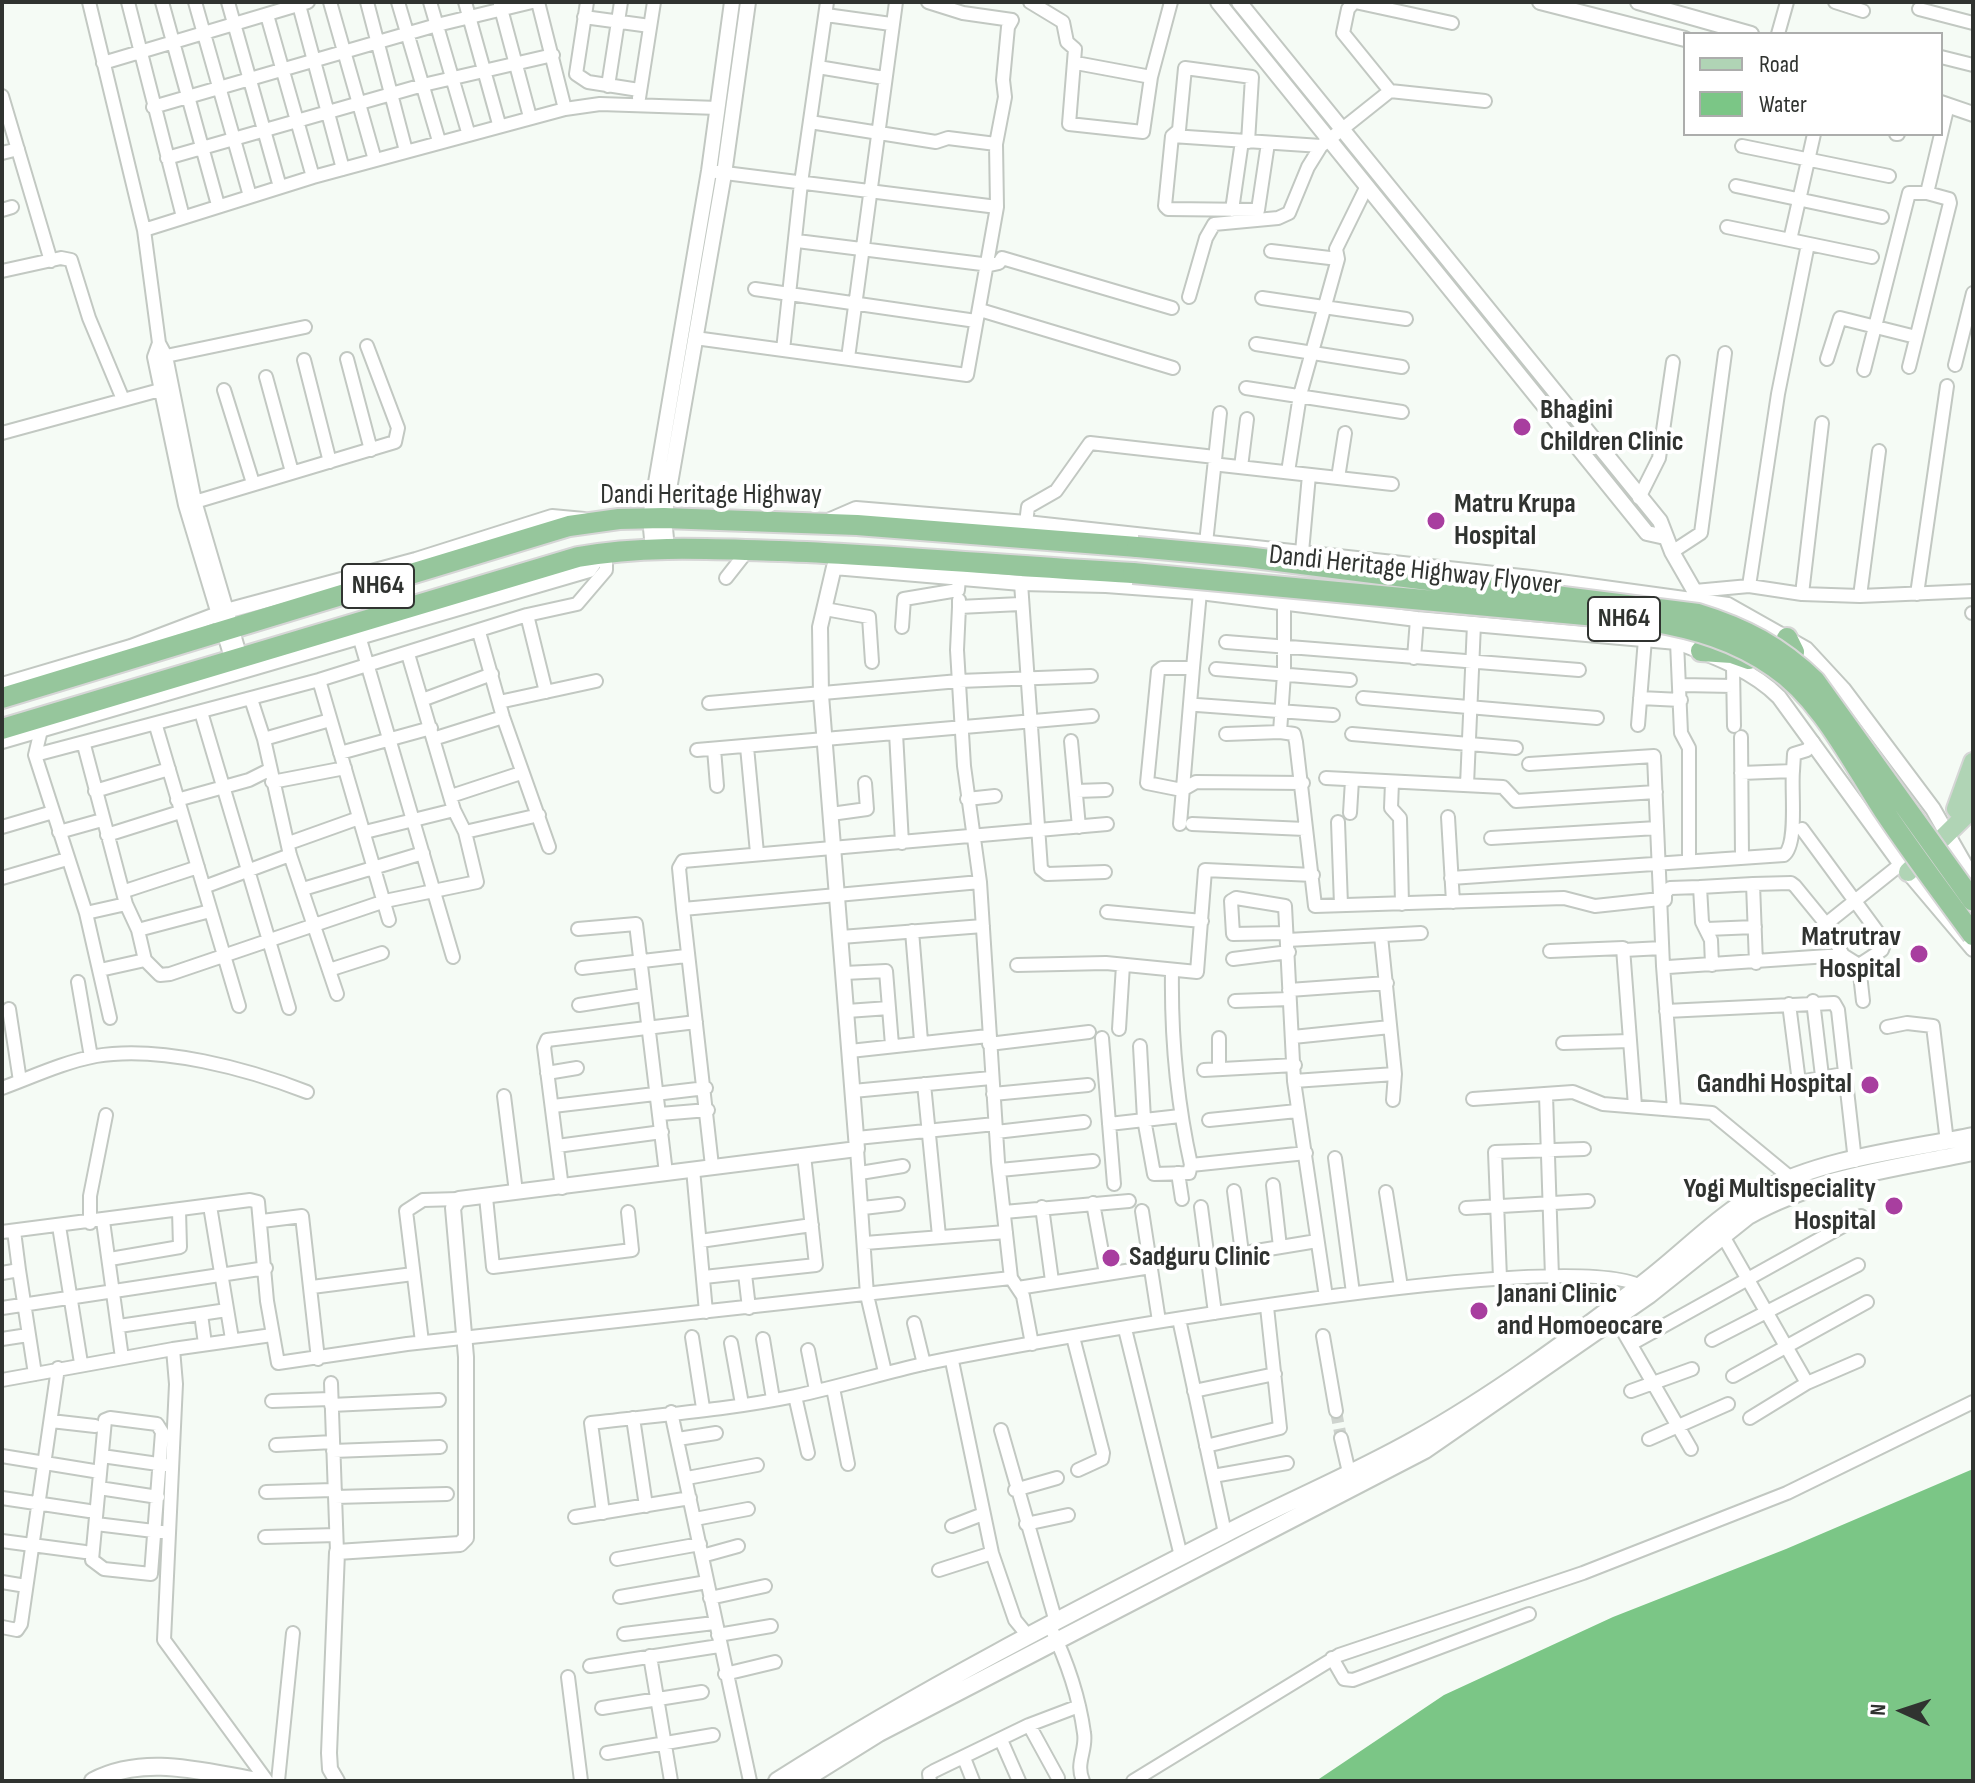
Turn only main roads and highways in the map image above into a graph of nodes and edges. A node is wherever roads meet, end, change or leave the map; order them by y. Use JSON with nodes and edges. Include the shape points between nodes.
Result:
{"nodes":[{"id":1,"x":1025,"y":530,"type":"junction"},
{"id":2,"x":1089,"y":530,"type":"road end"},
{"id":3,"x":1108,"y":544,"type":"junction"},
{"id":4,"x":1089,"y":571,"type":"joint"},
{"id":5,"x":1022,"y":574,"type":"junction"},
{"id":6,"x":1791,"y":645,"type":"road end"},
{"id":7,"x":1701,"y":651,"type":"road end"},
{"id":8,"x":2,"y":698,"type":"edge"},
{"id":9,"x":2,"y":729,"type":"edge"},
{"id":10,"x":1973,"y":762,"type":"edge"},
{"id":11,"x":1973,"y":795,"type":"edge"},
{"id":12,"x":1969,"y":814,"type":"edge"},
{"id":13,"x":1948,"y":834,"type":"junction"},
{"id":14,"x":1902,"y":865,"type":"road end"},
{"id":15,"x":1953,"y":865,"type":"edge"},
{"id":16,"x":1973,"y":901,"type":"edge"},
{"id":17,"x":1973,"y":935,"type":"edge"},
{"id":18,"x":1973,"y":1136,"type":"edge"},
{"id":19,"x":1973,"y":1152,"type":"edge"},
{"id":20,"x":1797,"y":1185,"type":"junction"},
{"id":21,"x":1645,"y":1290,"type":"junction"},
{"id":22,"x":1352,"y":1481,"type":"junction"},
{"id":23,"x":1055,"y":1629,"type":"junction"},
{"id":24,"x":824,"y":1760,"type":"junction"},
{"id":25,"x":93,"y":1781,"type":"edge"},
{"id":26,"x":258,"y":1781,"type":"edge"},
{"id":27,"x":777,"y":1781,"type":"edge"},
{"id":28,"x":802,"y":1781,"type":"edge"}],
"edges":[{"from":1,"to":3,"type":"highway","name":"Dandi Heritage Highway","number":"NH64"},
{"from":1,"to":5,"type":"highway"},
{"from":1,"to":8,"type":"highway","name":"Dandi Heritage Highway","number":"NH64","via":[[657,518],[569,526],[224,623]]},
{"from":2,"to":3,"type":"highway"},
{"from":3,"to":15,"type":"highway","name":"Dandi Heritage Highway Flyover","number":"NH64","bridge":true,"via":[[1698,614],[1742,628],[1792,658],[1815,681]]},
{"from":4,"to":5,"type":"highway","name":"Dandi Heritage Highway","number":"NH64"},
{"from":4,"to":15,"type":"highway","name":"Dandi Heritage Highway Flyover","number":"NH64","bridge":true,"via":[[1694,628],[1776,668]]},
{"from":5,"to":9,"type":"highway","name":"Dandi Heritage Highway","number":"NH64","via":[[812,552],[603,552]]},
{"from":6,"to":15,"type":"highway","via":[[1827,682],[1937,834]]},
{"from":7,"to":15,"type":"highway","via":[[1732,653],[1789,690],[1904,858]]},
{"from":10,"to":13,"type":"main road"},
{"from":11,"to":12,"type":"main road"},
{"from":12,"to":13,"type":"main road"},
{"from":13,"to":14,"type":"main road"},
{"from":15,"to":16,"type":"highway","name":"Dandi Heritage Highway Flyover","number":"NH64","bridge":true},
{"from":15,"to":17,"type":"highway","name":"Dandi Heritage Highway Flyover","number":"NH64","bridge":true},
{"from":18,"to":20,"type":"main road","via":[[1855,1161]]},
{"from":19,"to":20,"type":"main road"},
{"from":20,"to":21,"type":"main road"},
{"from":20,"to":21,"type":"main road","via":[[1762,1191],[1740,1205]]},
{"from":21,"to":22,"type":"main road"},
{"from":21,"to":22,"type":"main road","via":[[1616,1319],[1425,1450]]},
{"from":22,"to":23,"type":"main road"},
{"from":22,"to":23,"type":"main road","via":[[1225,1533]]},
{"from":23,"to":24,"type":"main road"},
{"from":23,"to":24,"type":"main road","via":[[1029,1637],[869,1723]]},
{"from":24,"to":27,"type":"main road"},
{"from":24,"to":28,"type":"main road"},
{"from":25,"to":26,"type":"main road","via":[[115,1770],[148,1765]]}]}
